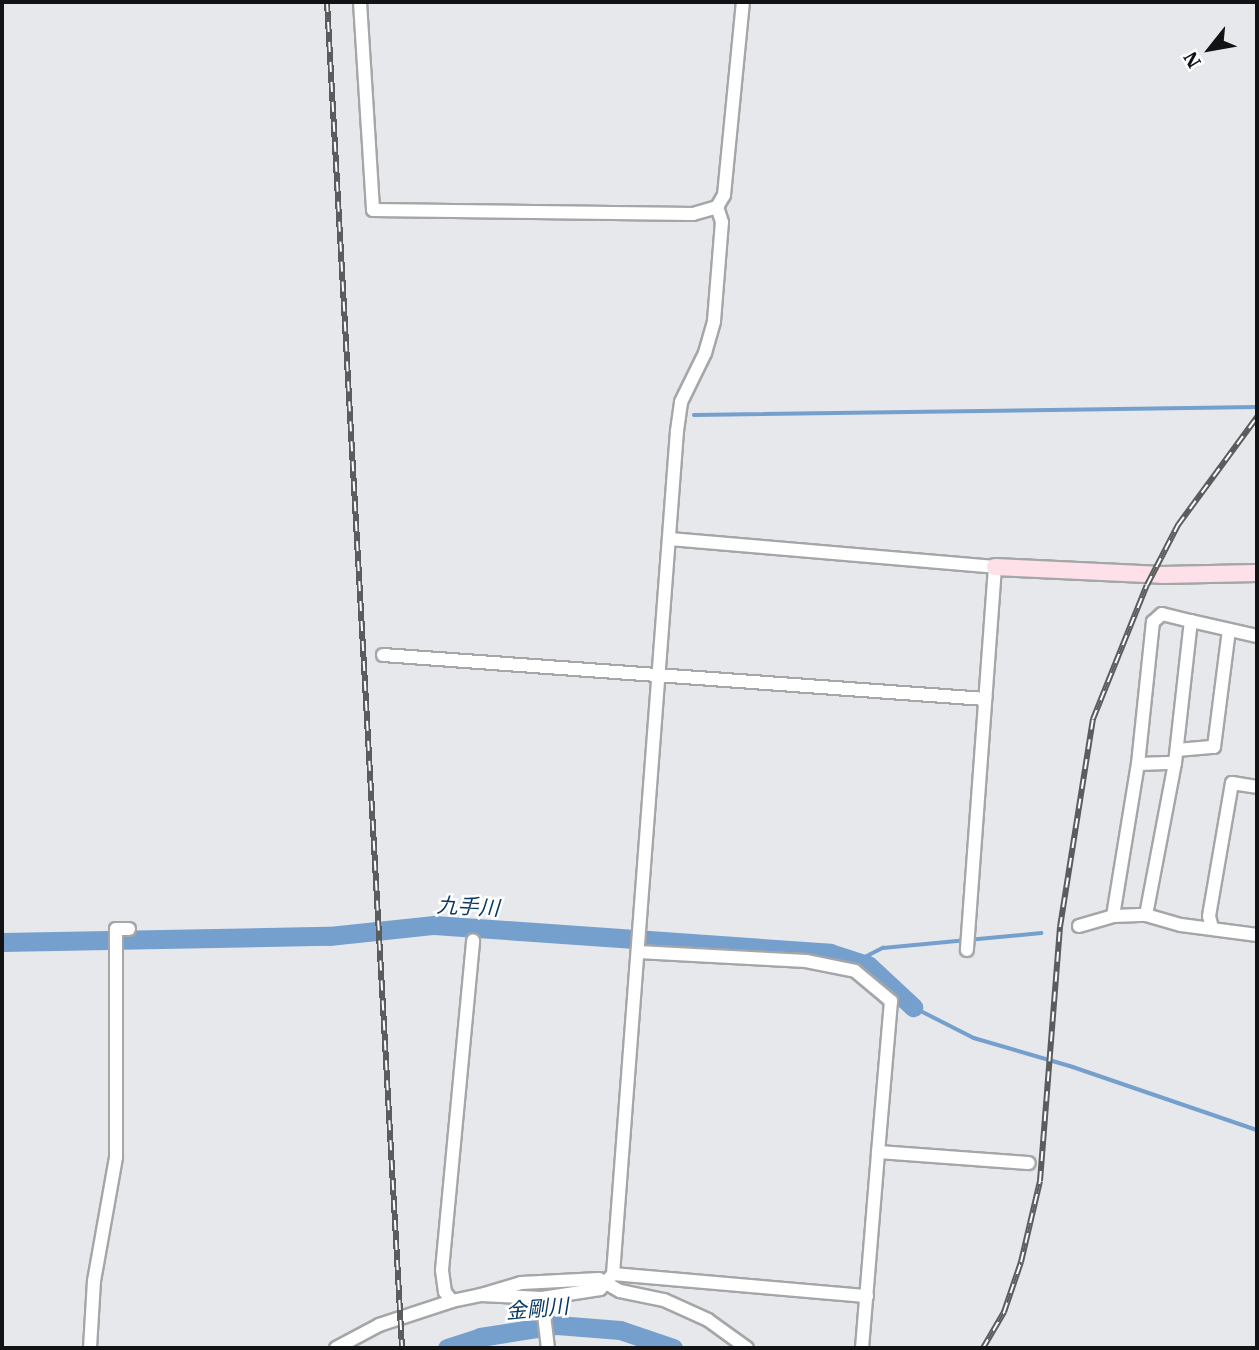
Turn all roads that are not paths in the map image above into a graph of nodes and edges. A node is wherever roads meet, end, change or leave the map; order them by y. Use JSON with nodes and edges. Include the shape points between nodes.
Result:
{"nodes":[{"id":1,"x":360,"y":2,"type":"edge"},
{"id":2,"x":743,"y":2,"type":"edge"},
{"id":3,"x":717,"y":207,"type":"junction"},
{"id":4,"x":670,"y":540,"type":"junction"},
{"id":5,"x":995,"y":567,"type":"junction"},
{"id":6,"x":1257,"y":573,"type":"edge"},
{"id":7,"x":1191,"y":621,"type":"junction"},
{"id":8,"x":1229,"y":630,"type":"junction"},
{"id":9,"x":1257,"y":636,"type":"edge"},
{"id":10,"x":383,"y":655,"type":"dead end"},
{"id":11,"x":659,"y":678,"type":"junction"},
{"id":12,"x":985,"y":699,"type":"junction"},
{"id":13,"x":1176,"y":756,"type":"junction"},
{"id":14,"x":1138,"y":764,"type":"junction"},
{"id":15,"x":1257,"y":787,"type":"edge"},
{"id":16,"x":1146,"y":915,"type":"junction"},
{"id":17,"x":1113,"y":916,"type":"junction"},
{"id":18,"x":1079,"y":926,"type":"dead end"},
{"id":19,"x":1212,"y":928,"type":"junction"},
{"id":20,"x":129,"y":929,"type":"dead end"},
{"id":21,"x":1257,"y":935,"type":"edge"},
{"id":22,"x":473,"y":940,"type":"dead end"},
{"id":23,"x":967,"y":950,"type":"dead end"},
{"id":24,"x":638,"y":952,"type":"junction"},
{"id":25,"x":878,"y":1152,"type":"junction"},
{"id":26,"x":1029,"y":1163,"type":"dead end"},
{"id":27,"x":611,"y":1279,"type":"junction"},
{"id":28,"x":481,"y":1294,"type":"junction"},
{"id":29,"x":867,"y":1296,"type":"junction"},
{"id":30,"x":452,"y":1300,"type":"junction"},
{"id":31,"x":542,"y":1302,"type":"junction"},
{"id":32,"x":90,"y":1348,"type":"edge"},
{"id":33,"x":336,"y":1348,"type":"edge"},
{"id":34,"x":548,"y":1348,"type":"edge"},
{"id":35,"x":747,"y":1348,"type":"edge"},
{"id":36,"x":862,"y":1348,"type":"edge"}],
"edges":[{"from":1,"to":3,"type":"street","via":[[373,210],[693,214]]},
{"from":2,"to":3,"type":"street","via":[[724,195]]},
{"from":3,"to":4,"type":"street","via":[[722,222],[714,320],[705,353],[681,402]]},
{"from":4,"to":5,"type":"street"},
{"from":4,"to":11,"type":"street"},
{"from":5,"to":6,"type":"street","via":[[1162,575]]},
{"from":5,"to":12,"type":"street"},
{"from":7,"to":8,"type":"street"},
{"from":7,"to":13,"type":"street"},
{"from":7,"to":14,"type":"street","via":[[1162,614],[1153,622]]},
{"from":8,"to":9,"type":"street"},
{"from":8,"to":13,"type":"street","via":[[1223,646],[1214,747]]},
{"from":10,"to":11,"type":"street"},
{"from":11,"to":12,"type":"street"},
{"from":11,"to":24,"type":"street"},
{"from":12,"to":23,"type":"street"},
{"from":13,"to":14,"type":"street"},
{"from":13,"to":16,"type":"street"},
{"from":14,"to":17,"type":"street"},
{"from":15,"to":19,"type":"street","via":[[1232,783],[1209,916]]},
{"from":16,"to":17,"type":"street"},
{"from":16,"to":19,"type":"street"},
{"from":17,"to":18,"type":"street"},
{"from":19,"to":21,"type":"street"},
{"from":20,"to":32,"type":"street","via":[[116,929],[116,1157],[94,1281]]},
{"from":22,"to":30,"type":"street","via":[[443,1270],[445,1292]]},
{"from":24,"to":25,"type":"street","via":[[834,965],[855,971],[875,985],[891,1001]]},
{"from":24,"to":27,"type":"street"},
{"from":25,"to":26,"type":"street"},
{"from":25,"to":29,"type":"street"},
{"from":27,"to":28,"type":"street","via":[[521,1283]]},
{"from":27,"to":29,"type":"street"},
{"from":27,"to":31,"type":"street"},
{"from":27,"to":35,"type":"street","via":[[708,1320]]},
{"from":28,"to":30,"type":"street"},
{"from":28,"to":31,"type":"street"},
{"from":29,"to":36,"type":"street"},
{"from":30,"to":33,"type":"street","via":[[379,1325]]},
{"from":31,"to":34,"type":"street"}]}
